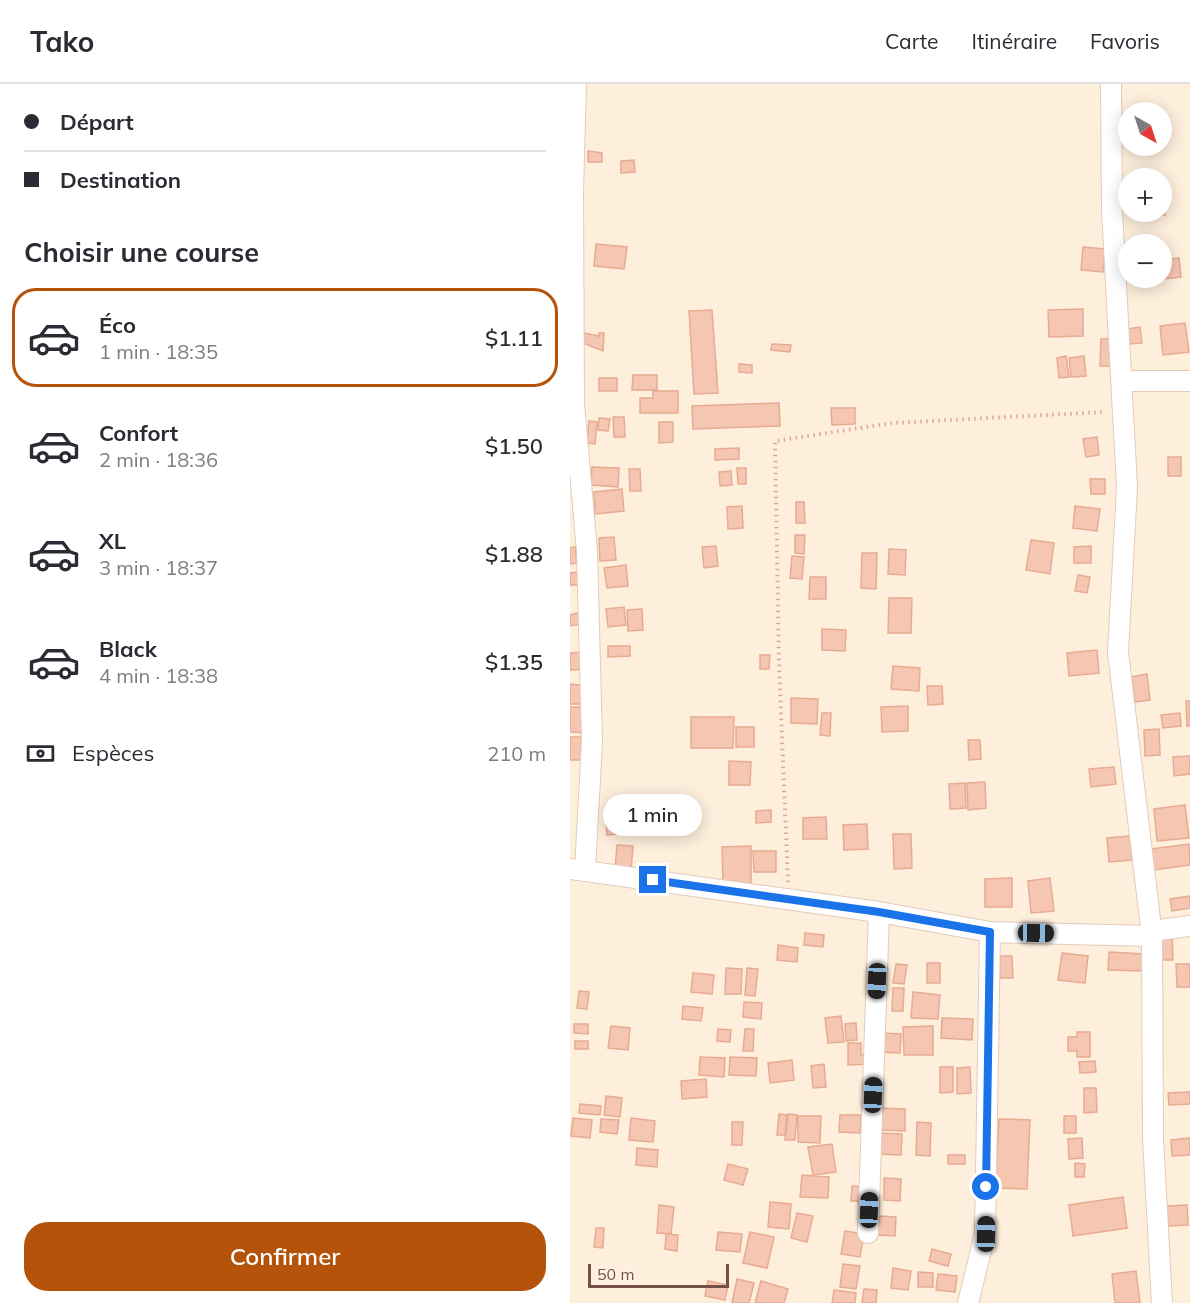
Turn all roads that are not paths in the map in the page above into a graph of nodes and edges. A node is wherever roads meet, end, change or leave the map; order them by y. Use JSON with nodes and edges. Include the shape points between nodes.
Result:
{"nodes":[{"id":1,"x":576,"y":84,"type":"edge"},
{"id":2,"x":1111,"y":84,"type":"edge"},
{"id":3,"x":1121,"y":381,"type":"junction"},
{"id":4,"x":1190,"y":381,"type":"edge"},
{"id":5,"x":578,"y":870,"type":"edge"},
{"id":6,"x":879,"y":912,"type":"junction"},
{"id":7,"x":1190,"y":926,"type":"edge"},
{"id":8,"x":990,"y":932,"type":"junction"},
{"id":9,"x":1152,"y":934,"type":"junction"},
{"id":10,"x":868,"y":1233,"type":"dead end"},
{"id":11,"x":968,"y":1303,"type":"edge"},
{"id":12,"x":1162,"y":1303,"type":"edge"}],
"edges":[{"from":1,"to":5,"type":"street","via":[[574,404],[586,551],[592,741]]},
{"from":2,"to":3,"type":"street","via":[[1112,210]]},
{"from":3,"to":4,"type":"street"},
{"from":3,"to":9,"type":"street","via":[[1127,487],[1118,652]]},
{"from":5,"to":6,"type":"street"},
{"from":6,"to":8,"type":"street"},
{"from":6,"to":10,"type":"street"},
{"from":7,"to":9,"type":"street"},
{"from":8,"to":9,"type":"street"},
{"from":8,"to":11,"type":"street","via":[[986,1234]]},
{"from":9,"to":12,"type":"street","via":[[1153,1138]]}]}
